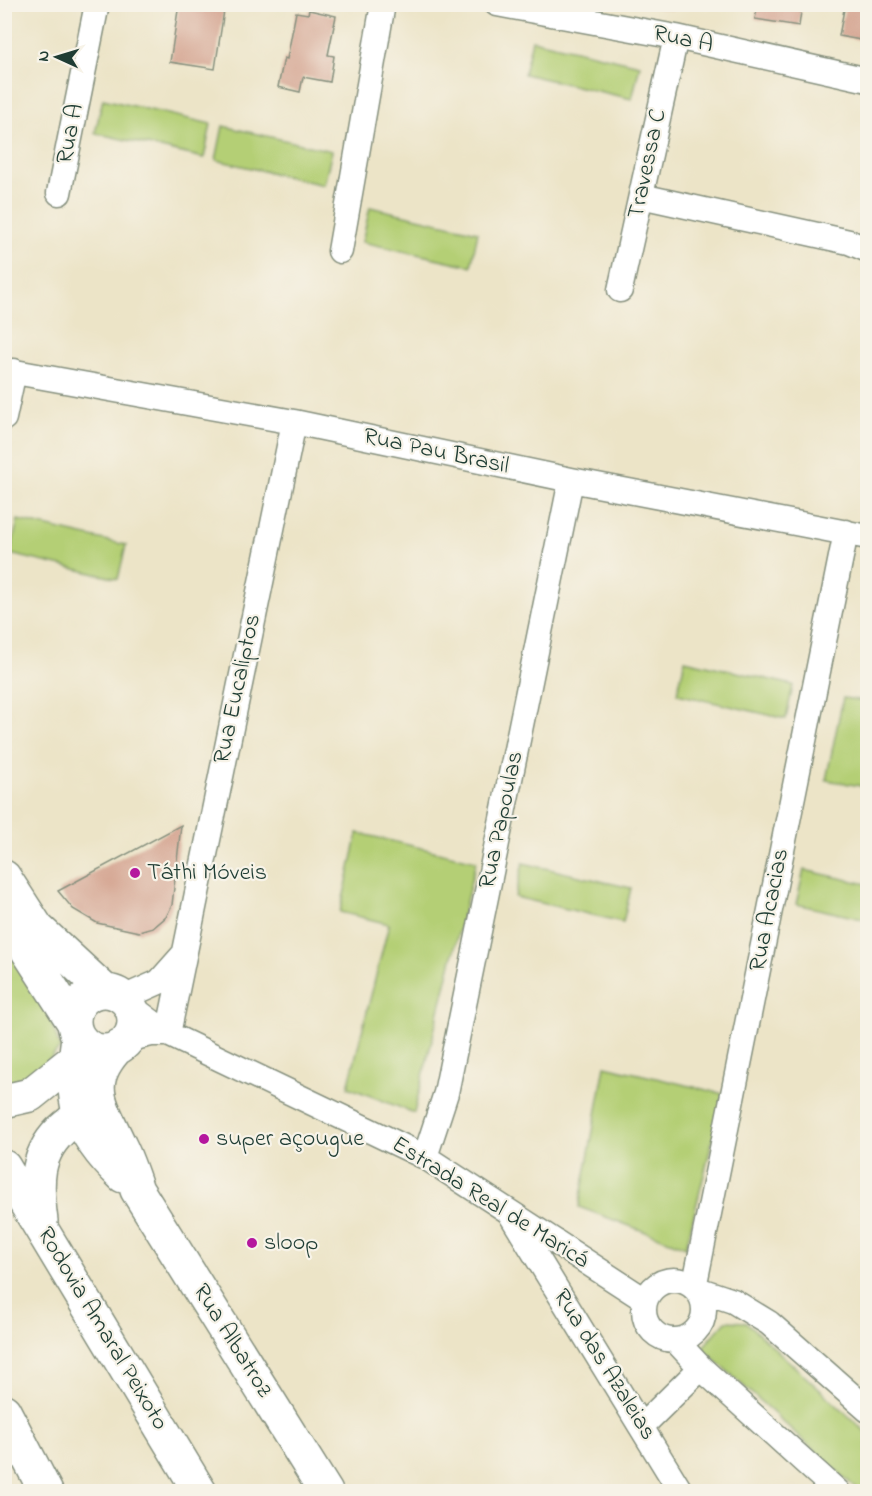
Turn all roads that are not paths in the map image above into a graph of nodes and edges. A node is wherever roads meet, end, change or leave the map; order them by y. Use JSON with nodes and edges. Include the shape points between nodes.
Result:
{"nodes":[{"id":1,"x":97,"y":4,"type":"edge"},
{"id":2,"x":383,"y":4,"type":"edge"},
{"id":3,"x":497,"y":4,"type":"edge"},
{"id":4,"x":676,"y":37,"type":"junction"},
{"id":5,"x":867,"y":80,"type":"edge"},
{"id":6,"x":60,"y":193,"type":"dead end"},
{"id":7,"x":640,"y":196,"type":"junction"},
{"id":8,"x":867,"y":250,"type":"edge"},
{"id":9,"x":340,"y":251,"type":"dead end"},
{"id":10,"x":621,"y":290,"type":"dead end"},
{"id":11,"x":9,"y":371,"type":"edge"},
{"id":12,"x":4,"y":418,"type":"edge"},
{"id":13,"x":294,"y":422,"type":"junction"},
{"id":14,"x":571,"y":480,"type":"junction"},
{"id":15,"x":856,"y":535,"type":"edge"},
{"id":16,"x":4,"y":877,"type":"edge"},
{"id":17,"x":4,"y":914,"type":"edge"},
{"id":18,"x":183,"y":955,"type":"junction"},
{"id":19,"x":119,"y":998,"type":"junction"},
{"id":20,"x":168,"y":1034,"type":"junction"},
{"id":21,"x":75,"y":1039,"type":"junction"},
{"id":22,"x":122,"y":1043,"type":"junction"},
{"id":23,"x":4,"y":1101,"type":"edge"},
{"id":24,"x":88,"y":1104,"type":"junction"},
{"id":25,"x":425,"y":1157,"type":"junction"},
{"id":26,"x":4,"y":1167,"type":"edge"},
{"id":27,"x":507,"y":1209,"type":"junction"},
{"id":28,"x":42,"y":1229,"type":"junction"},
{"id":29,"x":694,"y":1288,"type":"junction"},
{"id":30,"x":645,"y":1300,"type":"junction"},
{"id":31,"x":676,"y":1341,"type":"junction"},
{"id":32,"x":701,"y":1368,"type":"junction"},
{"id":33,"x":867,"y":1410,"type":"edge"},
{"id":34,"x":4,"y":1411,"type":"edge"},
{"id":35,"x":642,"y":1426,"type":"junction"},
{"id":36,"x":46,"y":1491,"type":"edge"},
{"id":37,"x":200,"y":1491,"type":"edge"},
{"id":38,"x":326,"y":1491,"type":"edge"},
{"id":39,"x":681,"y":1491,"type":"edge"},
{"id":40,"x":838,"y":1491,"type":"edge"}],
"edges":[{"from":1,"to":6,"type":"street","name":"Rua A"},
{"from":2,"to":9,"type":"street"},
{"from":3,"to":4,"type":"street","name":"Rua A"},
{"from":4,"to":5,"type":"street","name":"Rua A"},
{"from":4,"to":7,"type":"street","name":"Travessa C"},
{"from":7,"to":8,"type":"street","via":[[849,242]]},
{"from":7,"to":10,"type":"street","name":"Travessa C"},
{"from":11,"to":12,"type":"street"},
{"from":11,"to":13,"type":"street","name":"Rua Pau Brasil"},
{"from":13,"to":14,"type":"street","name":"Rua Pau Brasil"},
{"from":13,"to":18,"type":"street","name":"Rua Eucaliptos"},
{"from":14,"to":15,"type":"street","name":"Rua Pau Brasil"},
{"from":14,"to":25,"type":"street","name":"Rua Papoulas","via":[[446,1093]]},
{"from":15,"to":29,"type":"street","name":"Rua Acacias"},
{"from":16,"to":19,"type":"main road","name":"Estrada Real de Maricá","via":[[37,928]]},
{"from":17,"to":21,"type":"main road"},
{"from":18,"to":19,"type":"street","name":"Rua Eucaliptos","via":[[159,982]]},
{"from":18,"to":20,"type":"street","name":"Rua Eucaliptos"},
{"from":19,"to":20,"type":"street","name":"Estrada Real de Maricá"},
{"from":19,"to":21,"type":"main road","via":[[84,998],[77,1007]]},
{"from":19,"to":22,"type":"main road","via":[[133,1023]]},
{"from":20,"to":22,"type":"street","via":[[151,1034]]},
{"from":20,"to":25,"type":"street","name":"Estrada Real de Maricá"},
{"from":21,"to":22,"type":"main road","via":[[98,1050]]},
{"from":21,"to":23,"type":"main road","via":[[30,1095]]},
{"from":21,"to":24,"type":"main road","name":"Rua Albatroz","via":[[74,1097]]},
{"from":22,"to":24,"type":"main road","via":[[103,1065]]},
{"from":24,"to":28,"type":"main road","via":[[55,1136],[42,1156],[38,1172]]},
{"from":24,"to":38,"type":"main road","name":"Rua Albatroz","via":[[93,1144],[138,1190]]},
{"from":25,"to":27,"type":"street","name":"Estrada Real de Maricá"},
{"from":26,"to":28,"type":"main road","name":"Rodovia Amaral Peixoto"},
{"from":27,"to":30,"type":"street","name":"Estrada Real de Maricá"},
{"from":27,"to":35,"type":"street","name":"Rua das Azaleias"},
{"from":28,"to":37,"type":"main road","name":"Rodovia Amaral Peixoto"},
{"from":29,"to":30,"type":"street","via":[[686,1282],[667,1281],[650,1291]]},
{"from":29,"to":31,"type":"street","via":[[704,1305],[700,1325],[686,1338]]},
{"from":29,"to":33,"type":"street","via":[[733,1301],[769,1323]]},
{"from":30,"to":31,"type":"street","via":[[645,1320],[650,1329],[657,1336]]},
{"from":31,"to":32,"type":"street"},
{"from":32,"to":35,"type":"street"},
{"from":32,"to":40,"type":"street"},
{"from":34,"to":36,"type":"main road"},
{"from":35,"to":39,"type":"street","name":"Rua das Azaleias"}]}
